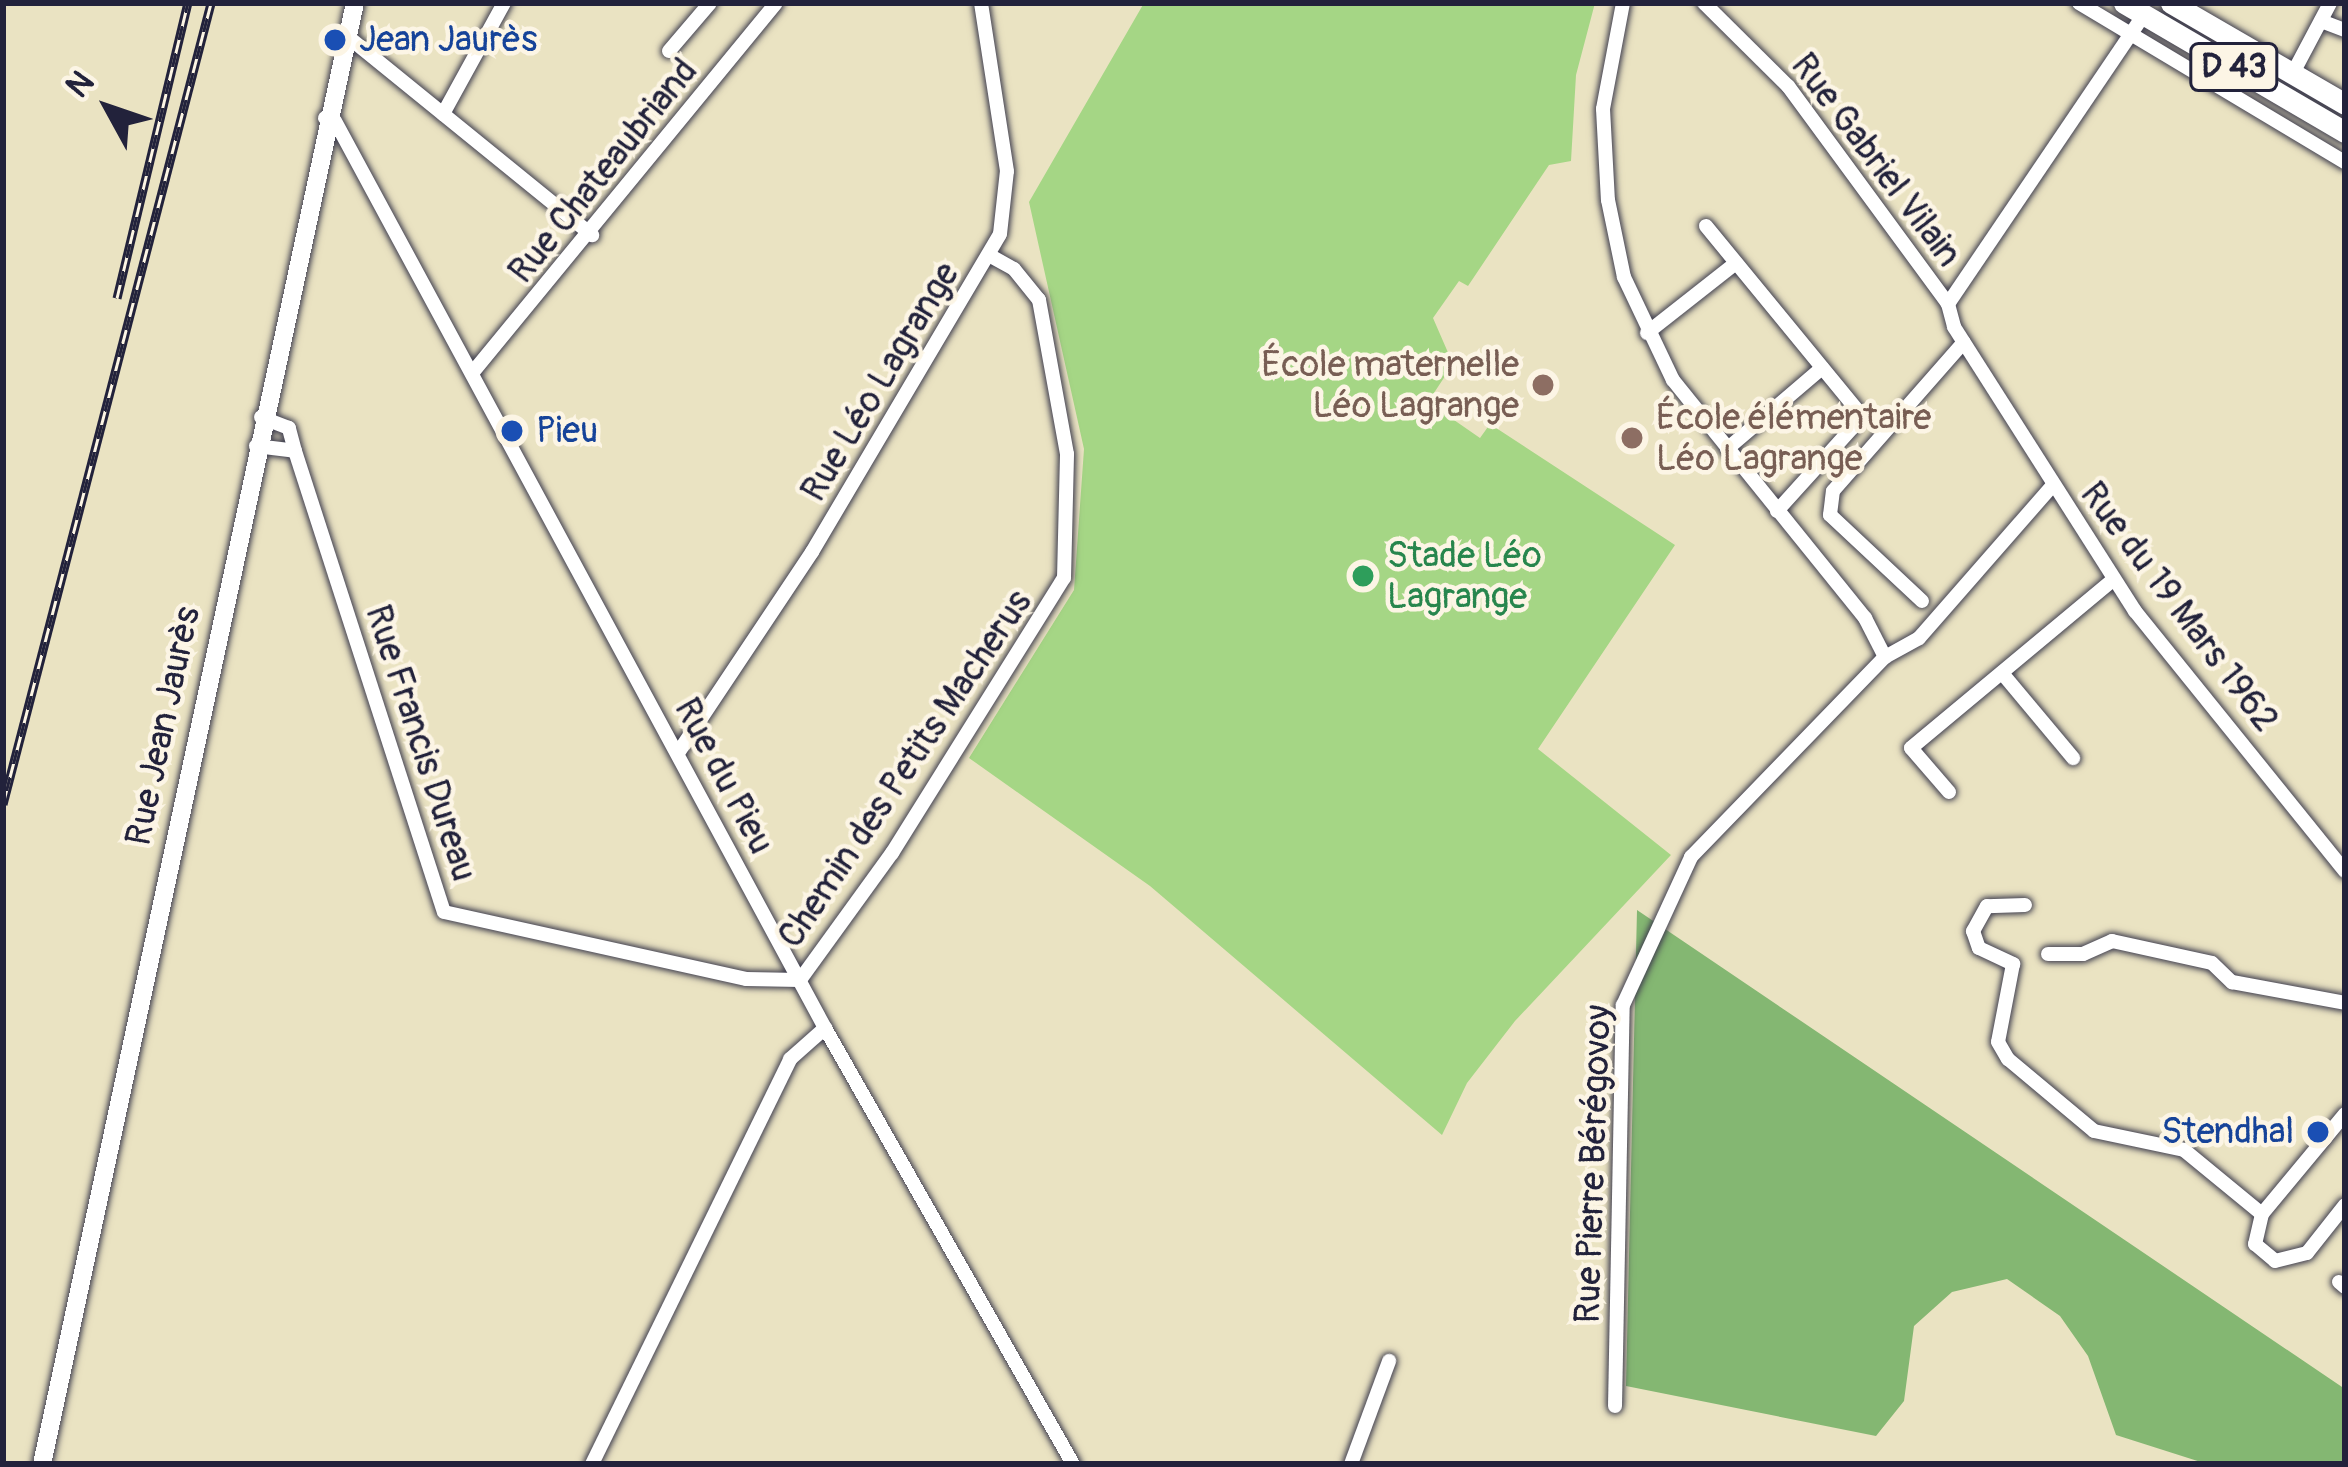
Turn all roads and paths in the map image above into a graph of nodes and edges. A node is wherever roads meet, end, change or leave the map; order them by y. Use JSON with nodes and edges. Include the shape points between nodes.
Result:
{"nodes":[{"id":1,"x":355,"y":3,"type":"edge"},
{"id":2,"x":504,"y":3,"type":"edge"},
{"id":3,"x":710,"y":3,"type":"edge"},
{"id":4,"x":776,"y":3,"type":"edge"},
{"id":5,"x":981,"y":3,"type":"edge"},
{"id":6,"x":1623,"y":3,"type":"edge"},
{"id":7,"x":1704,"y":3,"type":"edge"},
{"id":8,"x":2079,"y":3,"type":"edge"},
{"id":9,"x":2124,"y":3,"type":"edge"},
{"id":10,"x":2330,"y":3,"type":"edge"},
{"id":11,"x":2175,"y":5,"type":"edge"},
{"id":12,"x":2143,"y":9,"type":"edge"},
{"id":13,"x":2321,"y":21,"type":"junction"},
{"id":14,"x":2345,"y":30,"type":"edge"},
{"id":15,"x":2130,"y":35,"type":"junction"},
{"id":16,"x":347,"y":36,"type":"junction"},
{"id":17,"x":669,"y":51,"type":"dead end"},
{"id":18,"x":2293,"y":73,"type":"junction"},
{"id":19,"x":2261,"y":82,"type":"junction"},
{"id":20,"x":2294,"y":102,"type":"junction"},
{"id":21,"x":2345,"y":104,"type":"edge"},
{"id":22,"x":443,"y":114,"type":"junction"},
{"id":23,"x":325,"y":118,"type":"junction"},
{"id":24,"x":2345,"y":132,"type":"edge"},
{"id":25,"x":2345,"y":162,"type":"edge"},
{"id":26,"x":1706,"y":226,"type":"dead end"},
{"id":27,"x":592,"y":236,"type":"junction"},
{"id":28,"x":991,"y":256,"type":"junction"},
{"id":29,"x":1736,"y":262,"type":"junction"},
{"id":30,"x":1948,"y":304,"type":"junction"},
{"id":31,"x":1647,"y":333,"type":"junction"},
{"id":32,"x":1964,"y":342,"type":"junction"},
{"id":33,"x":1822,"y":368,"type":"junction"},
{"id":34,"x":473,"y":372,"type":"junction"},
{"id":35,"x":261,"y":417,"type":"junction"},
{"id":36,"x":256,"y":446,"type":"junction"},
{"id":37,"x":1726,"y":449,"type":"junction"},
{"id":38,"x":296,"y":451,"type":"junction"},
{"id":39,"x":2052,"y":486,"type":"junction"},
{"id":40,"x":1777,"y":511,"type":"junction"},
{"id":41,"x":2114,"y":579,"type":"junction"},
{"id":42,"x":1922,"y":601,"type":"dead end"},
{"id":43,"x":1885,"y":657,"type":"junction"},
{"id":44,"x":2002,"y":673,"type":"junction"},
{"id":45,"x":678,"y":753,"type":"junction"},
{"id":46,"x":2073,"y":758,"type":"dead end"},
{"id":47,"x":1949,"y":792,"type":"dead end"},
{"id":48,"x":2345,"y":872,"type":"edge"},
{"id":49,"x":2025,"y":905,"type":"dead end"},
{"id":50,"x":2048,"y":954,"type":"dead end"},
{"id":51,"x":800,"y":980,"type":"junction"},
{"id":52,"x":2345,"y":1004,"type":"edge"},
{"id":53,"x":825,"y":1028,"type":"junction"},
{"id":54,"x":2345,"y":1114,"type":"edge"},
{"id":55,"x":2345,"y":1205,"type":"edge"},
{"id":56,"x":2262,"y":1214,"type":"junction"},
{"id":57,"x":1389,"y":1361,"type":"dead end"},
{"id":58,"x":1615,"y":1406,"type":"dead end"},
{"id":59,"x":42,"y":1464,"type":"edge"},
{"id":60,"x":592,"y":1464,"type":"edge"},
{"id":61,"x":1073,"y":1464,"type":"edge"},
{"id":62,"x":1351,"y":1464,"type":"edge"}],
"edges":[{"from":1,"to":16,"type":"main road","name":"Rue Jean Jaurès"},
{"from":2,"to":22,"type":"street"},
{"from":3,"to":17,"type":"street"},
{"from":4,"to":27,"type":"street","name":"Rue Chateaubriand"},
{"from":5,"to":28,"type":"street","name":"Rue Léo Lagrange","via":[[1007,171]]},
{"from":6,"to":31,"type":"street","via":[[1609,57],[1603,154],[1615,241]]},
{"from":7,"to":30,"type":"street","name":"Rue Gabriel Vilain","via":[[1788,86]]},
{"from":8,"to":15,"type":"street"},
{"from":9,"to":12,"type":"main road","number":"D 43"},
{"from":10,"to":13,"type":"street"},
{"from":11,"to":12,"type":"main road"},
{"from":11,"to":18,"type":"main road","number":"D 43"},
{"from":12,"to":15,"type":"street"},
{"from":12,"to":19,"type":"main road","number":"D 43"},
{"from":13,"to":14,"type":"street"},
{"from":13,"to":18,"type":"street"},
{"from":15,"to":25,"type":"street"},
{"from":15,"to":30,"type":"street"},
{"from":16,"to":22,"type":"street"},
{"from":16,"to":23,"type":"main road","name":"Rue Jean Jaurès"},
{"from":18,"to":19,"type":"main road"},
{"from":18,"to":20,"type":"main road"},
{"from":18,"to":21,"type":"main road","number":"D 43"},
{"from":19,"to":20,"type":"main road","number":"D 43"},
{"from":20,"to":24,"type":"main road","number":"D 43"},
{"from":22,"to":27,"type":"street"},
{"from":23,"to":34,"type":"street","name":"Rue du Pieu","via":[[335,122]]},
{"from":23,"to":35,"type":"main road","name":"Rue Jean Jaurès"},
{"from":26,"to":29,"type":"street"},
{"from":27,"to":34,"type":"street","name":"Rue Chateaubriand"},
{"from":28,"to":45,"type":"street","name":"Rue Léo Lagrange","via":[[812,552]]},
{"from":28,"to":51,"type":"street","name":"Chemin des Petits Macherus","via":[[1014,269],[1039,301],[1067,454],[1064,578],[905,833]]},
{"from":29,"to":31,"type":"street"},
{"from":29,"to":33,"type":"street"},
{"from":30,"to":32,"type":"street","name":"Rue du 19 Mars 1962"},
{"from":31,"to":37,"type":"street"},
{"from":32,"to":39,"type":"street","name":"Rue du 19 Mars 1962"},
{"from":32,"to":42,"type":"street","via":[[1833,491],[1830,515]]},
{"from":33,"to":37,"type":"street"},
{"from":33,"to":40,"type":"street","via":[[1858,418]]},
{"from":34,"to":45,"type":"street","name":"Rue du Pieu"},
{"from":35,"to":36,"type":"main road","name":"Rue Jean Jaurès"},
{"from":35,"to":38,"type":"street","name":"Rue Francis Dureau","via":[[289,428]]},
{"from":36,"to":38,"type":"street"},
{"from":36,"to":59,"type":"main road","name":"Rue Jean Jaurès"},
{"from":37,"to":40,"type":"street"},
{"from":38,"to":51,"type":"street","name":"Rue Francis Dureau","via":[[444,912],[746,979]]},
{"from":39,"to":41,"type":"street","name":"Rue du 19 Mars 1962"},
{"from":39,"to":43,"type":"street","name":"Rue Pierre Bérégovoy","via":[[1919,638]]},
{"from":40,"to":43,"type":"street","via":[[1865,618]]},
{"from":41,"to":44,"type":"street"},
{"from":41,"to":48,"type":"street","name":"Rue du 19 Mars 1962"},
{"from":43,"to":58,"type":"street","name":"Rue Pierre Bérégovoy","via":[[1691,857],[1623,1005]]},
{"from":44,"to":46,"type":"street"},
{"from":44,"to":47,"type":"street","via":[[1912,748]]},
{"from":45,"to":51,"type":"street","name":"Rue du Pieu"},
{"from":49,"to":56,"type":"street","via":[[1987,906],[1973,931],[1978,948],[2013,964],[1998,1042],[2008,1059],[2094,1131],[2183,1150]]},
{"from":50,"to":52,"type":"street","via":[[2083,954],[2112,941],[2212,963],[2232,982]]},
{"from":51,"to":53,"type":"street","name":"Rue du Pieu"},
{"from":53,"to":60,"type":"street","via":[[790,1059]]},
{"from":53,"to":61,"type":"street","name":"Rue du Pieu"},
{"from":54,"to":56,"type":"street"},
{"from":55,"to":56,"type":"street","via":[[2307,1253],[2289,1260],[2275,1261],[2255,1244]]},
{"from":57,"to":62,"type":"street"}]}
